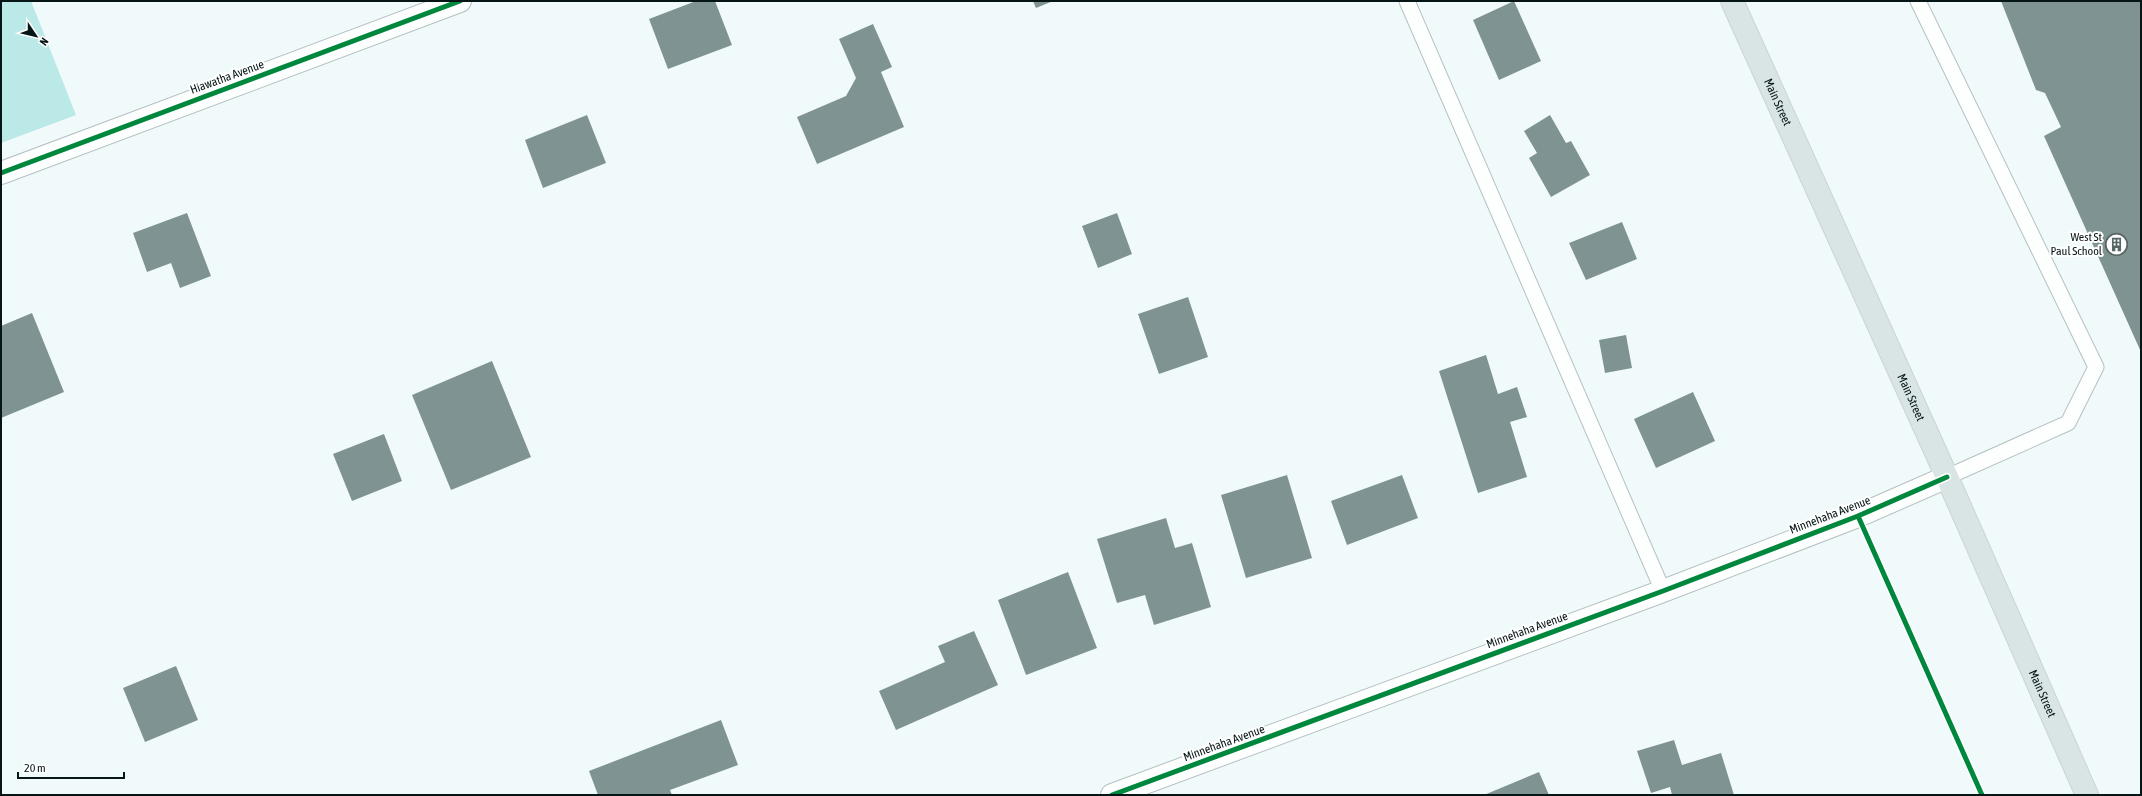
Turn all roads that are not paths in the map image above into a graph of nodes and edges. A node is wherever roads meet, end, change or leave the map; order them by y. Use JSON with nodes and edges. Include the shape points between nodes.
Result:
{"nodes":[{"id":1,"x":460,"y":1,"type":"edge"},
{"id":2,"x":1407,"y":1,"type":"edge"},
{"id":3,"x":1732,"y":1,"type":"edge"},
{"id":4,"x":1918,"y":1,"type":"edge"},
{"id":5,"x":1,"y":173,"type":"edge"},
{"id":6,"x":1947,"y":477,"type":"junction"},
{"id":7,"x":1664,"y":591,"type":"junction"},
{"id":8,"x":1112,"y":795,"type":"edge"},
{"id":9,"x":2087,"y":795,"type":"edge"}],
"edges":[{"from":1,"to":5,"type":"street","name":"Hiawatha Avenue"},
{"from":2,"to":7,"type":"lane"},
{"from":3,"to":6,"type":"main road","name":"Main Street"},
{"from":4,"to":6,"type":"lane","via":[[2096,367],[2068,423]]},
{"from":6,"to":7,"type":"street","name":"Minnehaha Avenue","via":[[1858,516]]},
{"from":6,"to":9,"type":"main road","name":"Main Street"},
{"from":7,"to":8,"type":"street","name":"Minnehaha Avenue"}]}
